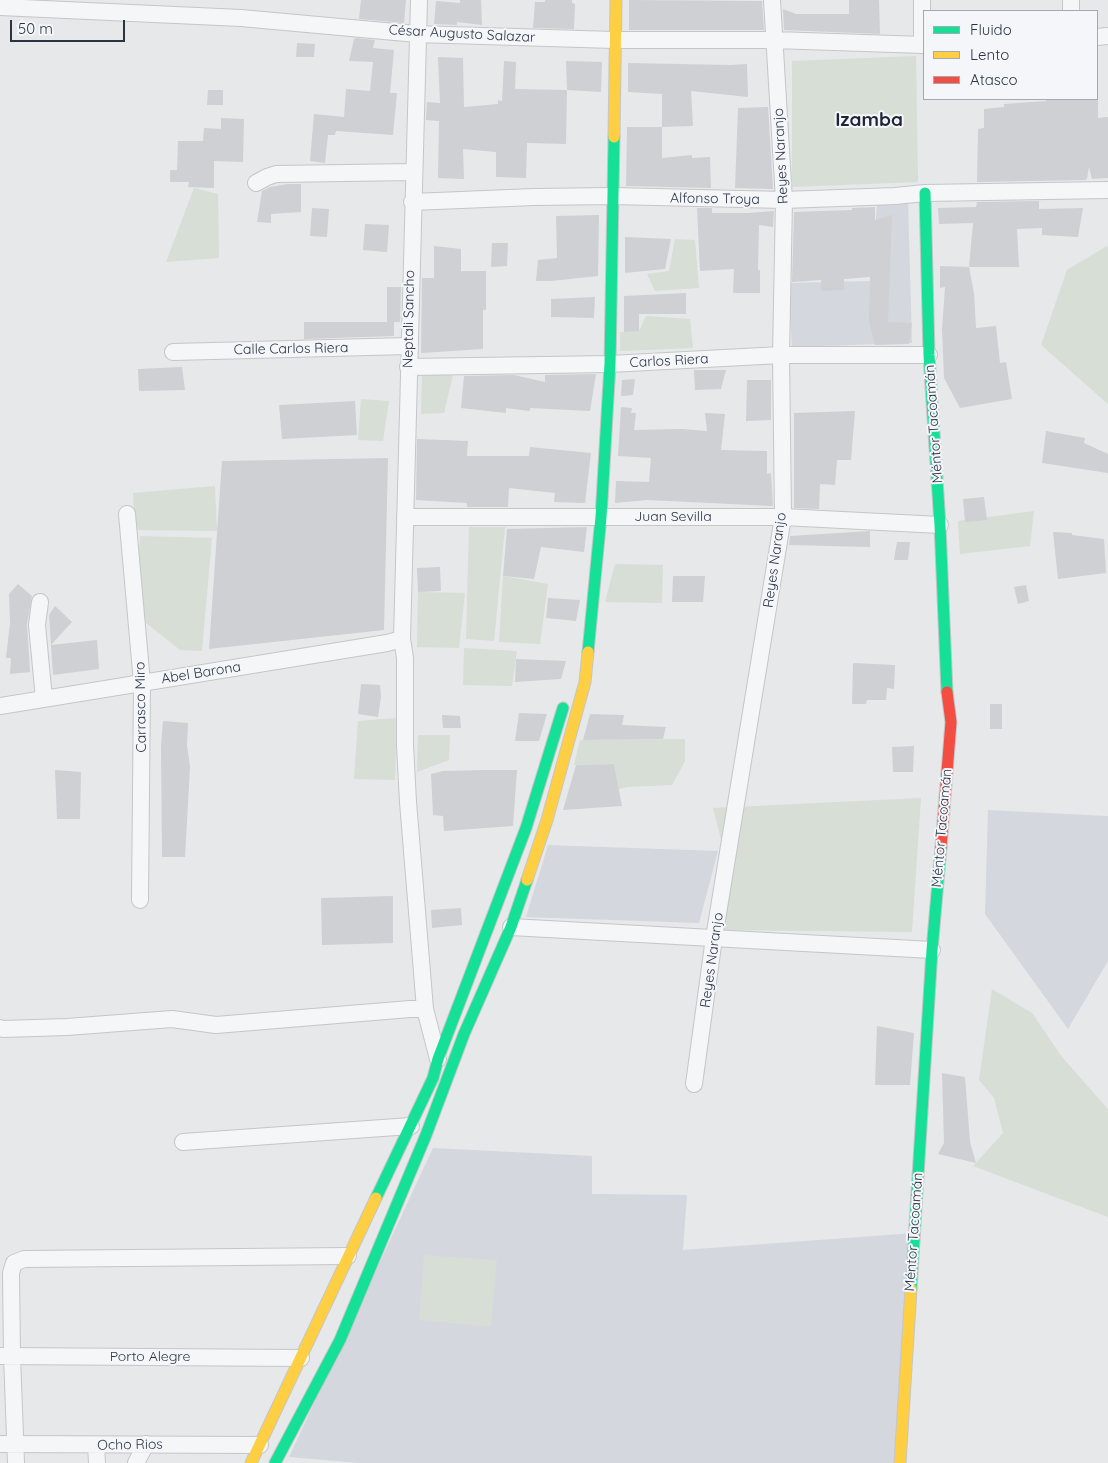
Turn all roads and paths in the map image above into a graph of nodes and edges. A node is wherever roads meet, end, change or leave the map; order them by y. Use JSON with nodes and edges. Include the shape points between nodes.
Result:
{"nodes":[{"id":1,"x":419,"y":0,"type":"edge"},
{"id":2,"x":616,"y":0,"type":"edge"},
{"id":3,"x":772,"y":0,"type":"edge"},
{"id":4,"x":922,"y":0,"type":"edge"},
{"id":5,"x":0,"y":7,"type":"edge"},
{"id":6,"x":417,"y":34,"type":"junction"},
{"id":7,"x":614,"y":40,"type":"junction"},
{"id":8,"x":774,"y":40,"type":"junction"},
{"id":9,"x":923,"y":45,"type":"edge"},
{"id":10,"x":413,"y":172,"type":"junction"},
{"id":11,"x":256,"y":183,"type":"dead end"},
{"id":12,"x":1108,"y":190,"type":"edge"},
{"id":13,"x":925,"y":193,"type":"junction"},
{"id":14,"x":612,"y":196,"type":"junction"},
{"id":15,"x":784,"y":200,"type":"junction"},
{"id":16,"x":412,"y":202,"type":"junction"},
{"id":17,"x":409,"y":346,"type":"junction"},
{"id":18,"x":173,"y":352,"type":"dead end"},
{"id":19,"x":781,"y":355,"type":"junction"},
{"id":20,"x":929,"y":355,"type":"junction"},
{"id":21,"x":610,"y":364,"type":"junction"},
{"id":22,"x":408,"y":366,"type":"junction"},
{"id":23,"x":127,"y":514,"type":"dead end"},
{"id":24,"x":404,"y":517,"type":"junction"},
{"id":25,"x":601,"y":517,"type":"junction"},
{"id":26,"x":783,"y":517,"type":"junction"},
{"id":27,"x":940,"y":524,"type":"junction"},
{"id":28,"x":40,"y":602,"type":"dead end"},
{"id":29,"x":590,"y":626,"type":"junction"},
{"id":30,"x":402,"y":639,"type":"junction"},
{"id":31,"x":575,"y":672,"type":"dead end"},
{"id":32,"x":142,"y":683,"type":"junction"},
{"id":33,"x":44,"y":699,"type":"junction"},
{"id":34,"x":566,"y":699,"type":"dead end"},
{"id":35,"x":0,"y":706,"type":"edge"},
{"id":36,"x":140,"y":900,"type":"dead end"},
{"id":37,"x":511,"y":927,"type":"junction"},
{"id":38,"x":714,"y":938,"type":"junction"},
{"id":39,"x":932,"y":950,"type":"junction"},
{"id":40,"x":425,"y":1010,"type":"junction"},
{"id":41,"x":0,"y":1028,"type":"edge"},
{"id":42,"x":438,"y":1059,"type":"junction"},
{"id":43,"x":694,"y":1084,"type":"dead end"},
{"id":44,"x":410,"y":1126,"type":"junction"},
{"id":45,"x":183,"y":1142,"type":"dead end"},
{"id":46,"x":348,"y":1256,"type":"junction"},
{"id":47,"x":6,"y":1356,"type":"edge"},
{"id":48,"x":300,"y":1358,"type":"junction"},
{"id":49,"x":8,"y":1444,"type":"edge"},
{"id":50,"x":146,"y":1444,"type":"junction"},
{"id":51,"x":96,"y":1445,"type":"junction"},
{"id":52,"x":260,"y":1445,"type":"junction"},
{"id":53,"x":16,"y":1463,"type":"edge"},
{"id":54,"x":97,"y":1463,"type":"edge"},
{"id":55,"x":136,"y":1463,"type":"edge"},
{"id":56,"x":251,"y":1463,"type":"edge"},
{"id":57,"x":275,"y":1463,"type":"edge"},
{"id":58,"x":900,"y":1463,"type":"edge"}],
"edges":[{"from":1,"to":6,"type":"street","name":"Neptali Sancho"},
{"from":2,"to":7,"type":"street"},
{"from":3,"to":8,"type":"street","name":"Reyes Naranjo"},
{"from":4,"to":9,"type":"street"},
{"from":5,"to":6,"type":"street","name":"César Augusto Salazar","via":[[241,18]]},
{"from":6,"to":7,"type":"street","name":"César Augusto Salazar"},
{"from":6,"to":10,"type":"street","name":"Neptali Sancho"},
{"from":7,"to":8,"type":"street","name":"César Augusto Salazar"},
{"from":7,"to":14,"type":"street"},
{"from":8,"to":9,"type":"street","name":"César Augusto Salazar"},
{"from":8,"to":15,"type":"street","name":"Reyes Naranjo"},
{"from":10,"to":11,"type":"street","via":[[276,174]]},
{"from":10,"to":16,"type":"street","name":"Neptali Sancho"},
{"from":12,"to":13,"type":"street","name":"Alfonso Troya"},
{"from":13,"to":15,"type":"street","name":"Alfonso Troya"},
{"from":13,"to":20,"type":"street","name":"Méntor Tacoamán"},
{"from":14,"to":15,"type":"street","name":"Alfonso Troya"},
{"from":14,"to":16,"type":"street","name":"Alfonso Troya"},
{"from":14,"to":21,"type":"street"},
{"from":15,"to":19,"type":"street","name":"Reyes Naranjo"},
{"from":16,"to":17,"type":"street","name":"Neptali Sancho"},
{"from":17,"to":18,"type":"street","name":"Calle Carlos Riera"},
{"from":17,"to":22,"type":"street","name":"Neptali Sancho"},
{"from":19,"to":20,"type":"street","name":"Carlos Riera"},
{"from":19,"to":21,"type":"street","name":"Carlos Riera"},
{"from":19,"to":26,"type":"street","name":"Reyes Naranjo"},
{"from":20,"to":27,"type":"street","name":"Méntor Tacoamán"},
{"from":21,"to":22,"type":"street","name":"Carlos Riera"},
{"from":21,"to":25,"type":"street"},
{"from":22,"to":24,"type":"street","name":"Neptali Sancho"},
{"from":23,"to":32,"type":"street","name":"Carrasco Miro"},
{"from":24,"to":25,"type":"street","name":"Juan Sevilla"},
{"from":24,"to":30,"type":"street","name":"Neptali Sancho"},
{"from":25,"to":26,"type":"street","name":"Juan Sevilla"},
{"from":25,"to":29,"type":"street"},
{"from":26,"to":27,"type":"street","name":"Juan Sevilla"},
{"from":26,"to":38,"type":"street","name":"Reyes Naranjo"},
{"from":27,"to":39,"type":"street","name":"Méntor Tacoamán","via":[[947,697],[951,722]]},
{"from":28,"to":33,"type":"street","via":[[37,626]]},
{"from":29,"to":31,"type":"street"},
{"from":29,"to":37,"type":"street","via":[[585,682],[547,820]]},
{"from":30,"to":32,"type":"street","name":"Abel Barona"},
{"from":30,"to":40,"type":"street","name":"Neptali Sancho","via":[[408,802]]},
{"from":32,"to":33,"type":"street","name":"Abel Barona"},
{"from":32,"to":36,"type":"street","name":"Carrasco Miro"},
{"from":33,"to":35,"type":"street","name":"Abel Barona"},
{"from":34,"to":42,"type":"street","via":[[526,828]]},
{"from":37,"to":38,"type":"street"},
{"from":37,"to":57,"type":"street","via":[[340,1340]]},
{"from":38,"to":39,"type":"street"},
{"from":38,"to":43,"type":"street","name":"Reyes Naranjo"},
{"from":39,"to":58,"type":"street","name":"Méntor Tacoamán"},
{"from":40,"to":41,"type":"street","via":[[216,1025],[172,1019],[67,1027]]},
{"from":40,"to":42,"type":"street","name":"Neptali Sancho"},
{"from":42,"to":44,"type":"street","via":[[433,1078]]},
{"from":44,"to":45,"type":"street"},
{"from":44,"to":46,"type":"street"},
{"from":46,"to":47,"type":"street","via":[[24,1260],[14,1263],[11,1273]]},
{"from":46,"to":48,"type":"street"},
{"from":47,"to":48,"type":"street","name":"Porto Alegre"},
{"from":47,"to":49,"type":"street"},
{"from":48,"to":52,"type":"street"},
{"from":49,"to":51,"type":"street","name":"Ocho Rios"},
{"from":49,"to":53,"type":"street"},
{"from":50,"to":51,"type":"street","name":"Ocho Rios"},
{"from":50,"to":52,"type":"street","name":"Ocho Rios"},
{"from":50,"to":55,"type":"street"},
{"from":51,"to":54,"type":"street"},
{"from":52,"to":56,"type":"street"}]}
